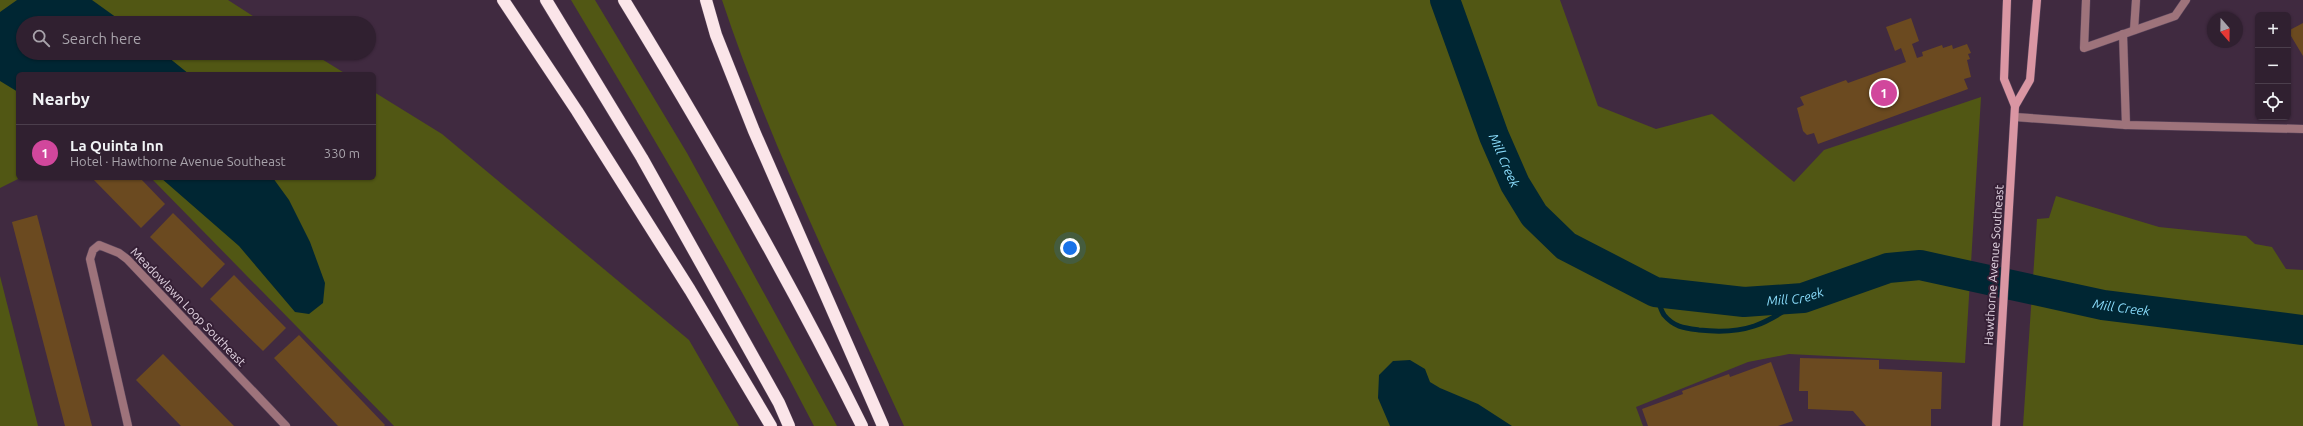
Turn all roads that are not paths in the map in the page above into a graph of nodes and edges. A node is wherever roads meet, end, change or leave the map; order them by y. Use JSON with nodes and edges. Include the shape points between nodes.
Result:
{"nodes":[{"id":1,"x":503,"y":0,"type":"edge"},
{"id":2,"x":546,"y":0,"type":"edge"},
{"id":3,"x":624,"y":0,"type":"edge"},
{"id":4,"x":706,"y":0,"type":"edge"},
{"id":5,"x":2007,"y":0,"type":"edge"},
{"id":6,"x":2037,"y":0,"type":"edge"},
{"id":7,"x":2086,"y":0,"type":"edge"},
{"id":8,"x":2136,"y":0,"type":"edge"},
{"id":9,"x":2186,"y":0,"type":"edge"},
{"id":10,"x":2134,"y":30,"type":"junction"},
{"id":11,"x":2123,"y":34,"type":"junction"},
{"id":12,"x":2015,"y":106,"type":"junction"},
{"id":13,"x":2015,"y":117,"type":"junction"},
{"id":14,"x":2126,"y":125,"type":"junction"},
{"id":15,"x":2303,"y":129,"type":"edge"},
{"id":16,"x":128,"y":426,"type":"edge"},
{"id":17,"x":286,"y":426,"type":"edge"},
{"id":18,"x":771,"y":426,"type":"edge"},
{"id":19,"x":789,"y":426,"type":"edge"},
{"id":20,"x":862,"y":426,"type":"edge"},
{"id":21,"x":883,"y":426,"type":"edge"},
{"id":22,"x":1996,"y":426,"type":"edge"}],
"edges":[{"from":1,"to":18,"type":"highway","via":[[690,290]]},
{"from":2,"to":19,"type":"highway","via":[[642,158]]},
{"from":3,"to":20,"type":"highway","via":[[750,215]]},
{"from":4,"to":21,"type":"highway","via":[[716,36],[754,131]]},
{"from":5,"to":12,"type":"main road","name":"Hawthorne Avenue Southeast","via":[[2004,79]]},
{"from":6,"to":12,"type":"main road","name":"Hawthorne Avenue Southeast","via":[[2030,80]]},
{"from":7,"to":11,"type":"street","via":[[2084,48]]},
{"from":8,"to":10,"type":"street"},
{"from":9,"to":10,"type":"street","via":[[2175,16]]},
{"from":10,"to":11,"type":"street"},
{"from":11,"to":14,"type":"street"},
{"from":12,"to":13,"type":"main road","name":"Hawthorne Avenue Southeast"},
{"from":13,"to":14,"type":"street"},
{"from":13,"to":22,"type":"main road","name":"Hawthorne Avenue Southeast"},
{"from":14,"to":15,"type":"street"},
{"from":16,"to":17,"type":"street","name":"Meadowlawn Loop Southeast","via":[[90,259],[92,250],[99,245],[119,252],[127,259]]}]}
